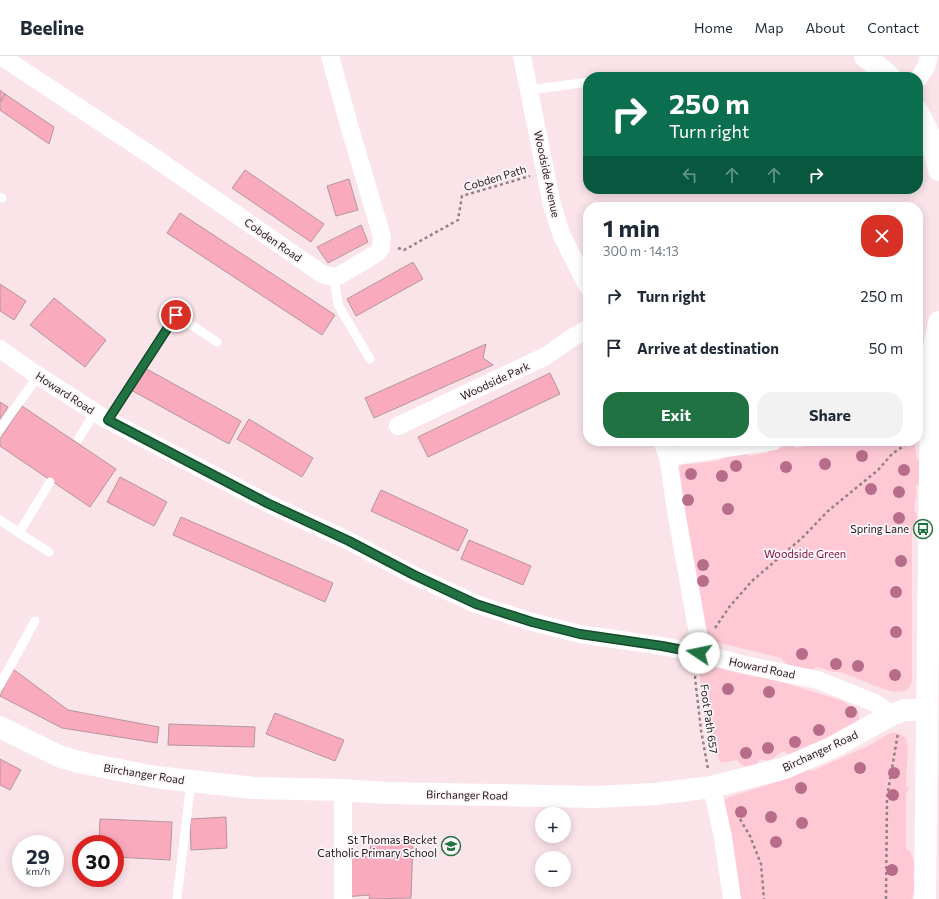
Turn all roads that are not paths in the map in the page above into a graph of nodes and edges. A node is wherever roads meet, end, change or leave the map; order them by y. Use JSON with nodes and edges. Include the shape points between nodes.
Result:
{"nodes":[{"id":1,"x":1,"y":56,"type":"edge"},
{"id":2,"x":330,"y":56,"type":"edge"},
{"id":3,"x":522,"y":56,"type":"edge"},
{"id":4,"x":865,"y":56,"type":"edge"},
{"id":5,"x":929,"y":56,"type":"edge"},
{"id":6,"x":884,"y":72,"type":"edge"},
{"id":7,"x":923,"y":72,"type":"edge"},
{"id":8,"x":583,"y":83,"type":"edge"},
{"id":9,"x":530,"y":90,"type":"junction"},
{"id":10,"x":923,"y":122,"type":"edge"},
{"id":11,"x":939,"y":170,"type":"edge"},
{"id":12,"x":334,"y":277,"type":"junction"},
{"id":13,"x":583,"y":277,"type":"edge"},
{"id":14,"x":939,"y":322,"type":"edge"},
{"id":15,"x":583,"y":332,"type":"edge"},
{"id":16,"x":217,"y":342,"type":"dead end"},
{"id":17,"x":0,"y":350,"type":"edge"},
{"id":18,"x":370,"y":359,"type":"dead end"},
{"id":19,"x":38,"y":376,"type":"junction"},
{"id":20,"x":101,"y":416,"type":"junction"},
{"id":21,"x":924,"y":416,"type":"edge"},
{"id":22,"x":398,"y":426,"type":"dead end"},
{"id":23,"x":0,"y":429,"type":"edge"},
{"id":24,"x":79,"y":438,"type":"dead end"},
{"id":25,"x":706,"y":446,"type":"edge"},
{"id":26,"x":665,"y":449,"type":"edge"},
{"id":27,"x":50,"y":482,"type":"dead end"},
{"id":28,"x":0,"y":520,"type":"edge"},
{"id":29,"x":19,"y":533,"type":"junction"},
{"id":30,"x":49,"y":552,"type":"dead end"},
{"id":31,"x":35,"y":621,"type":"dead end"},
{"id":32,"x":699,"y":646,"type":"junction"},
{"id":33,"x":0,"y":685,"type":"edge"},
{"id":34,"x":927,"y":710,"type":"junction"},
{"id":35,"x":895,"y":724,"type":"junction"},
{"id":36,"x":0,"y":727,"type":"edge"},
{"id":37,"x":191,"y":781,"type":"junction"},
{"id":38,"x":712,"y":787,"type":"junction"},
{"id":39,"x":343,"y":790,"type":"junction"},
{"id":40,"x":177,"y":899,"type":"edge"},
{"id":41,"x":343,"y":899,"type":"edge"},
{"id":42,"x":732,"y":899,"type":"edge"},
{"id":43,"x":925,"y":899,"type":"edge"}],
"edges":[{"from":1,"to":12,"type":"street","name":"Cobden Road","via":[[156,158],[322,274]]},
{"from":2,"to":12,"type":"street","via":[[382,243],[377,253]]},
{"from":3,"to":9,"type":"street","name":"Woodside Avenue"},
{"from":4,"to":6,"type":"street"},
{"from":5,"to":7,"type":"street"},
{"from":8,"to":9,"type":"lane"},
{"from":9,"to":13,"type":"street","name":"Woodside Avenue","via":[[552,204],[562,236]]},
{"from":10,"to":11,"type":"street","via":[[931,138]]},
{"from":12,"to":18,"type":"lane","via":[[338,305]]},
{"from":14,"to":21,"type":"street"},
{"from":15,"to":22,"type":"street","name":"Woodside Park","via":[[527,366]]},
{"from":16,"to":20,"type":"lane","via":[[176,315]]},
{"from":17,"to":19,"type":"street","name":"Howard Road"},
{"from":19,"to":20,"type":"street","name":"Howard Road"},
{"from":19,"to":23,"type":"lane"},
{"from":20,"to":24,"type":"lane"},
{"from":20,"to":32,"type":"street","name":"Howard Road","via":[[260,500],[476,604],[580,634],[662,646]]},
{"from":21,"to":34,"type":"street"},
{"from":25,"to":26,"type":"street"},
{"from":26,"to":32,"type":"street"},
{"from":27,"to":29,"type":"lane"},
{"from":28,"to":29,"type":"lane"},
{"from":29,"to":30,"type":"lane"},
{"from":31,"to":33,"type":"lane"},
{"from":32,"to":35,"type":"street","name":"Howard Road","via":[[744,665],[818,680],[876,703]]},
{"from":34,"to":35,"type":"street","name":"Birchanger Road","via":[[905,710]]},
{"from":34,"to":43,"type":"street"},
{"from":35,"to":38,"type":"street","name":"Birchanger Road","via":[[785,768]]},
{"from":36,"to":37,"type":"street","name":"Birchanger Road","via":[[61,757],[156,777]]},
{"from":37,"to":39,"type":"street","name":"Birchanger Road","via":[[254,788]]},
{"from":37,"to":40,"type":"lane"},
{"from":38,"to":39,"type":"street","name":"Birchanger Road","via":[[656,794],[596,797]]},
{"from":38,"to":42,"type":"street","via":[[723,837]]},
{"from":39,"to":41,"type":"street"}]}
